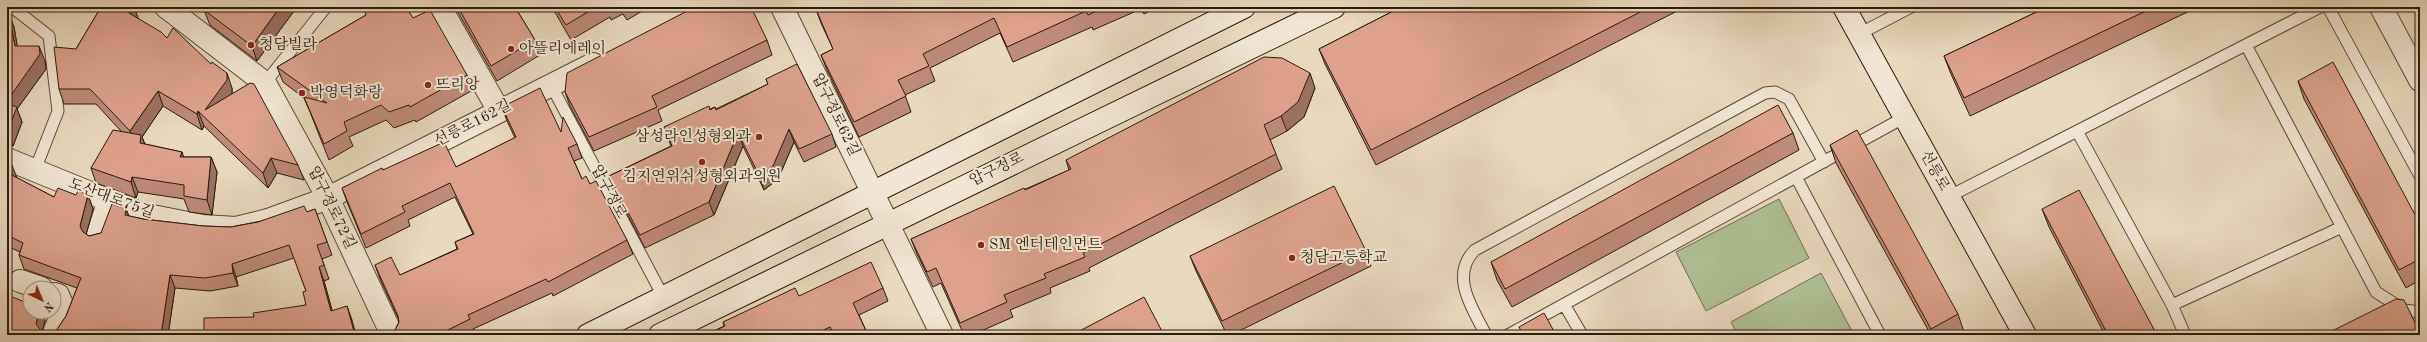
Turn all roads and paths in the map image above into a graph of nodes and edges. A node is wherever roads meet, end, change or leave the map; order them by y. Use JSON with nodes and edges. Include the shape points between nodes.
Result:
{"nodes":[{"id":1,"x":12,"y":7,"type":"edge"},
{"id":2,"x":166,"y":7,"type":"edge"},
{"id":3,"x":326,"y":7,"type":"edge"},
{"id":4,"x":440,"y":7,"type":"edge"},
{"id":5,"x":782,"y":7,"type":"edge"},
{"id":6,"x":1244,"y":7,"type":"edge"},
{"id":7,"x":1334,"y":7,"type":"edge"},
{"id":8,"x":1844,"y":7,"type":"edge"},
{"id":9,"x":1911,"y":7,"type":"edge"},
{"id":10,"x":2320,"y":7,"type":"edge"},
{"id":11,"x":2328,"y":7,"type":"edge"},
{"id":12,"x":2381,"y":7,"type":"edge"},
{"id":13,"x":1858,"y":34,"type":"junction"},
{"id":14,"x":2246,"y":45,"type":"junction"},
{"id":15,"x":613,"y":53,"type":"edge"},
{"id":16,"x":2420,"y":80,"type":"edge"},
{"id":17,"x":265,"y":83,"type":"junction"},
{"id":18,"x":551,"y":85,"type":"junction"},
{"id":19,"x":499,"y":111,"type":"junction"},
{"id":20,"x":1905,"y":117,"type":"junction"},
{"id":21,"x":2077,"y":131,"type":"junction"},
{"id":22,"x":7,"y":158,"type":"edge"},
{"id":23,"x":1824,"y":162,"type":"junction"},
{"id":24,"x":35,"y":170,"type":"junction"},
{"id":25,"x":2420,"y":176,"type":"edge"},
{"id":26,"x":1796,"y":177,"type":"junction"},
{"id":27,"x":872,"y":192,"type":"junction"},
{"id":28,"x":1948,"y":197,"type":"junction"},
{"id":29,"x":328,"y":198,"type":"junction"},
{"id":30,"x":109,"y":200,"type":"junction"},
{"id":31,"x":887,"y":223,"type":"junction"},
{"id":32,"x":2342,"y":227,"type":"junction"},
{"id":33,"x":97,"y":237,"type":"edge"},
{"id":34,"x":664,"y":298,"type":"junction"},
{"id":35,"x":62,"y":304,"type":"edge"},
{"id":36,"x":1564,"y":304,"type":"junction"},
{"id":37,"x":2172,"y":305,"type":"junction"},
{"id":38,"x":2420,"y":312,"type":"edge"},
{"id":39,"x":62,"y":314,"type":"edge"},
{"id":40,"x":60,"y":320,"type":"edge"},
{"id":41,"x":54,"y":335,"type":"edge"},
{"id":42,"x":392,"y":335,"type":"edge"},
{"id":43,"x":588,"y":335,"type":"edge"},
{"id":44,"x":660,"y":335,"type":"edge"},
{"id":45,"x":942,"y":335,"type":"edge"},
{"id":46,"x":1486,"y":335,"type":"edge"},
{"id":47,"x":1508,"y":335,"type":"edge"},
{"id":48,"x":1582,"y":335,"type":"edge"},
{"id":49,"x":1880,"y":335,"type":"edge"},
{"id":50,"x":2024,"y":335,"type":"edge"},
{"id":51,"x":2185,"y":335,"type":"edge"}],
"edges":[{"from":1,"to":24,"type":"lane","via":[[49,36],[58,111]]},
{"from":2,"to":17,"type":"main road","name":"압구정로72길"},
{"from":3,"to":17,"type":"lane"},
{"from":4,"to":19,"type":"main road"},
{"from":5,"to":27,"type":"main road","name":"압구정로62길"},
{"from":6,"to":27,"type":"main road"},
{"from":7,"to":31,"type":"main road","name":"압구정로"},
{"from":8,"to":13,"type":"main road","name":"선릉로"},
{"from":9,"to":13,"type":"lane"},
{"from":10,"to":14,"type":"lane"},
{"from":11,"to":25,"type":"lane"},
{"from":12,"to":16,"type":"main road"},
{"from":13,"to":20,"type":"main road","name":"선릉로"},
{"from":14,"to":21,"type":"lane"},
{"from":14,"to":32,"type":"lane"},
{"from":15,"to":18,"type":"main road","name":"선릉로162길"},
{"from":17,"to":29,"type":"main road","name":"압구정로72길"},
{"from":18,"to":19,"type":"main road","name":"선릉로162길"},
{"from":18,"to":34,"type":"lane","name":"압구정로"},
{"from":19,"to":29,"type":"main road","name":"선릉로162길"},
{"from":20,"to":23,"type":"lane"},
{"from":20,"to":28,"type":"main road","name":"선릉로"},
{"from":21,"to":28,"type":"lane"},
{"from":21,"to":37,"type":"lane"},
{"from":22,"to":24,"type":"main road","name":"도산대로75길"},
{"from":23,"to":26,"type":"lane"},
{"from":23,"to":46,"type":"lane","via":[[1789,99],[1775,92],[1765,93],[1475,250],[1467,260],[1462,279],[1465,292]]},
{"from":24,"to":30,"type":"main road","name":"도산대로75길"},
{"from":26,"to":36,"type":"lane"},
{"from":26,"to":49,"type":"lane"},
{"from":27,"to":31,"type":"main road","name":"압구정로62길"},
{"from":27,"to":34,"type":"main road"},
{"from":28,"to":50,"type":"main road","name":"선릉로"},
{"from":29,"to":30,"type":"main road","name":"도산대로75길","via":[[268,220],[236,228],[203,226],[142,214]]},
{"from":29,"to":42,"type":"main road","name":"압구정로72길"},
{"from":30,"to":33,"type":"main road"},
{"from":31,"to":44,"type":"main road","name":"압구정로"},
{"from":31,"to":45,"type":"main road","name":"압구정로62길"},
{"from":32,"to":37,"type":"lane"},
{"from":32,"to":38,"type":"lane","via":[[2376,292],[2404,310]]},
{"from":34,"to":43,"type":"main road"},
{"from":35,"to":39,"type":"main road"},
{"from":36,"to":47,"type":"lane"},
{"from":36,"to":48,"type":"lane"},
{"from":37,"to":51,"type":"lane"},
{"from":40,"to":41,"type":"main road"}]}
